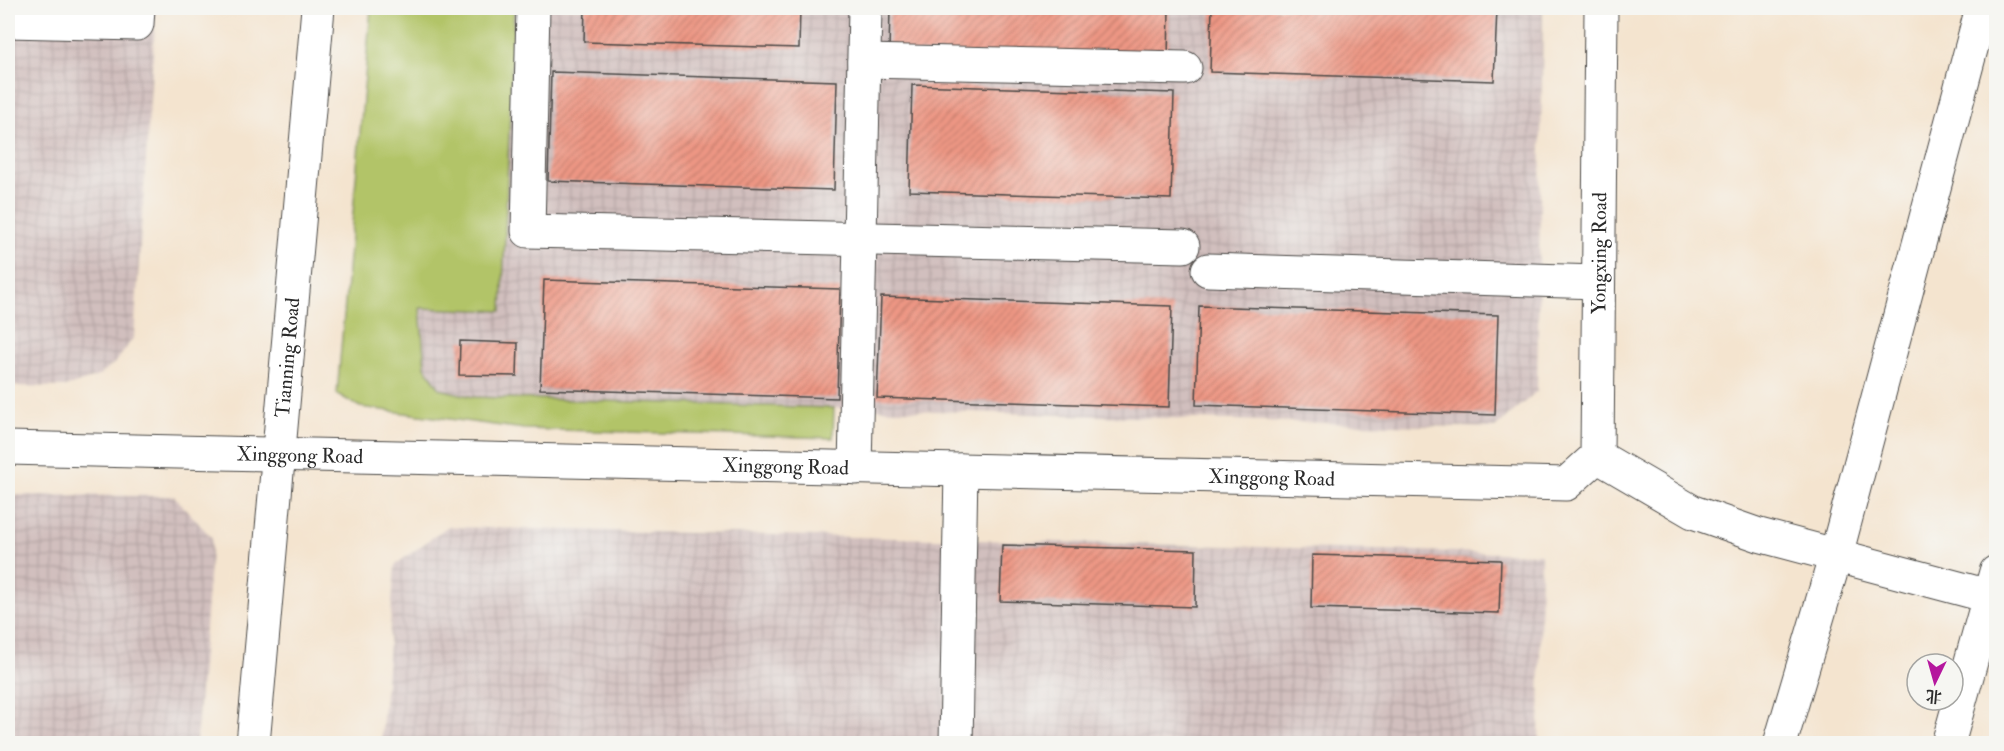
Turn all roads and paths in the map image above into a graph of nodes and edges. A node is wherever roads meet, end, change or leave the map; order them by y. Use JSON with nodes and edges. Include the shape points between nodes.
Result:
{"nodes":[{"id":1,"x":138,"y":8,"type":"edge"},
{"id":2,"x":318,"y":8,"type":"edge"},
{"id":3,"x":533,"y":8,"type":"edge"},
{"id":4,"x":865,"y":8,"type":"edge"},
{"id":5,"x":1600,"y":8,"type":"edge"},
{"id":6,"x":1982,"y":8,"type":"edge"},
{"id":7,"x":8,"y":21,"type":"edge"},
{"id":8,"x":864,"y":61,"type":"junction"},
{"id":9,"x":1185,"y":68,"type":"dead end"},
{"id":10,"x":860,"y":238,"type":"junction"},
{"id":11,"x":1183,"y":246,"type":"dead end"},
{"id":12,"x":1208,"y":270,"type":"dead end"},
{"id":13,"x":1598,"y":282,"type":"junction"},
{"id":14,"x":8,"y":448,"type":"edge"},
{"id":15,"x":278,"y":454,"type":"junction"},
{"id":16,"x":1597,"y":456,"type":"junction"},
{"id":17,"x":855,"y":468,"type":"junction"},
{"id":18,"x":961,"y":470,"type":"junction"},
{"id":19,"x":1836,"y":555,"type":"junction"},
{"id":20,"x":1994,"y":589,"type":"edge"},
{"id":21,"x":253,"y":744,"type":"edge"},
{"id":22,"x":956,"y":744,"type":"edge"},
{"id":23,"x":1780,"y":744,"type":"edge"},
{"id":24,"x":1948,"y":744,"type":"edge"}],
"edges":[{"from":1,"to":7,"type":"street","via":[[137,24]]},
{"from":2,"to":15,"type":"street","name":"Tianning Road"},
{"from":3,"to":10,"type":"street","via":[[528,231]]},
{"from":4,"to":8,"type":"street"},
{"from":5,"to":13,"type":"street","name":"Yongxing Road"},
{"from":6,"to":19,"type":"street"},
{"from":8,"to":9,"type":"street"},
{"from":8,"to":10,"type":"street"},
{"from":10,"to":11,"type":"street"},
{"from":10,"to":17,"type":"street"},
{"from":12,"to":13,"type":"street"},
{"from":13,"to":16,"type":"street","name":"Yongxing Road"},
{"from":14,"to":15,"type":"street","name":"Xinggong Road"},
{"from":15,"to":17,"type":"street","name":"Xinggong Road"},
{"from":15,"to":21,"type":"street","name":"Tianning Road"},
{"from":16,"to":18,"type":"street","name":"Xinggong Road","via":[[1566,484]]},
{"from":16,"to":19,"type":"street","via":[[1693,512],[1759,535]]},
{"from":17,"to":18,"type":"street","name":"Xinggong Road"},
{"from":18,"to":22,"type":"street"},
{"from":19,"to":20,"type":"street"},
{"from":19,"to":23,"type":"street"},
{"from":20,"to":24,"type":"street"}]}
